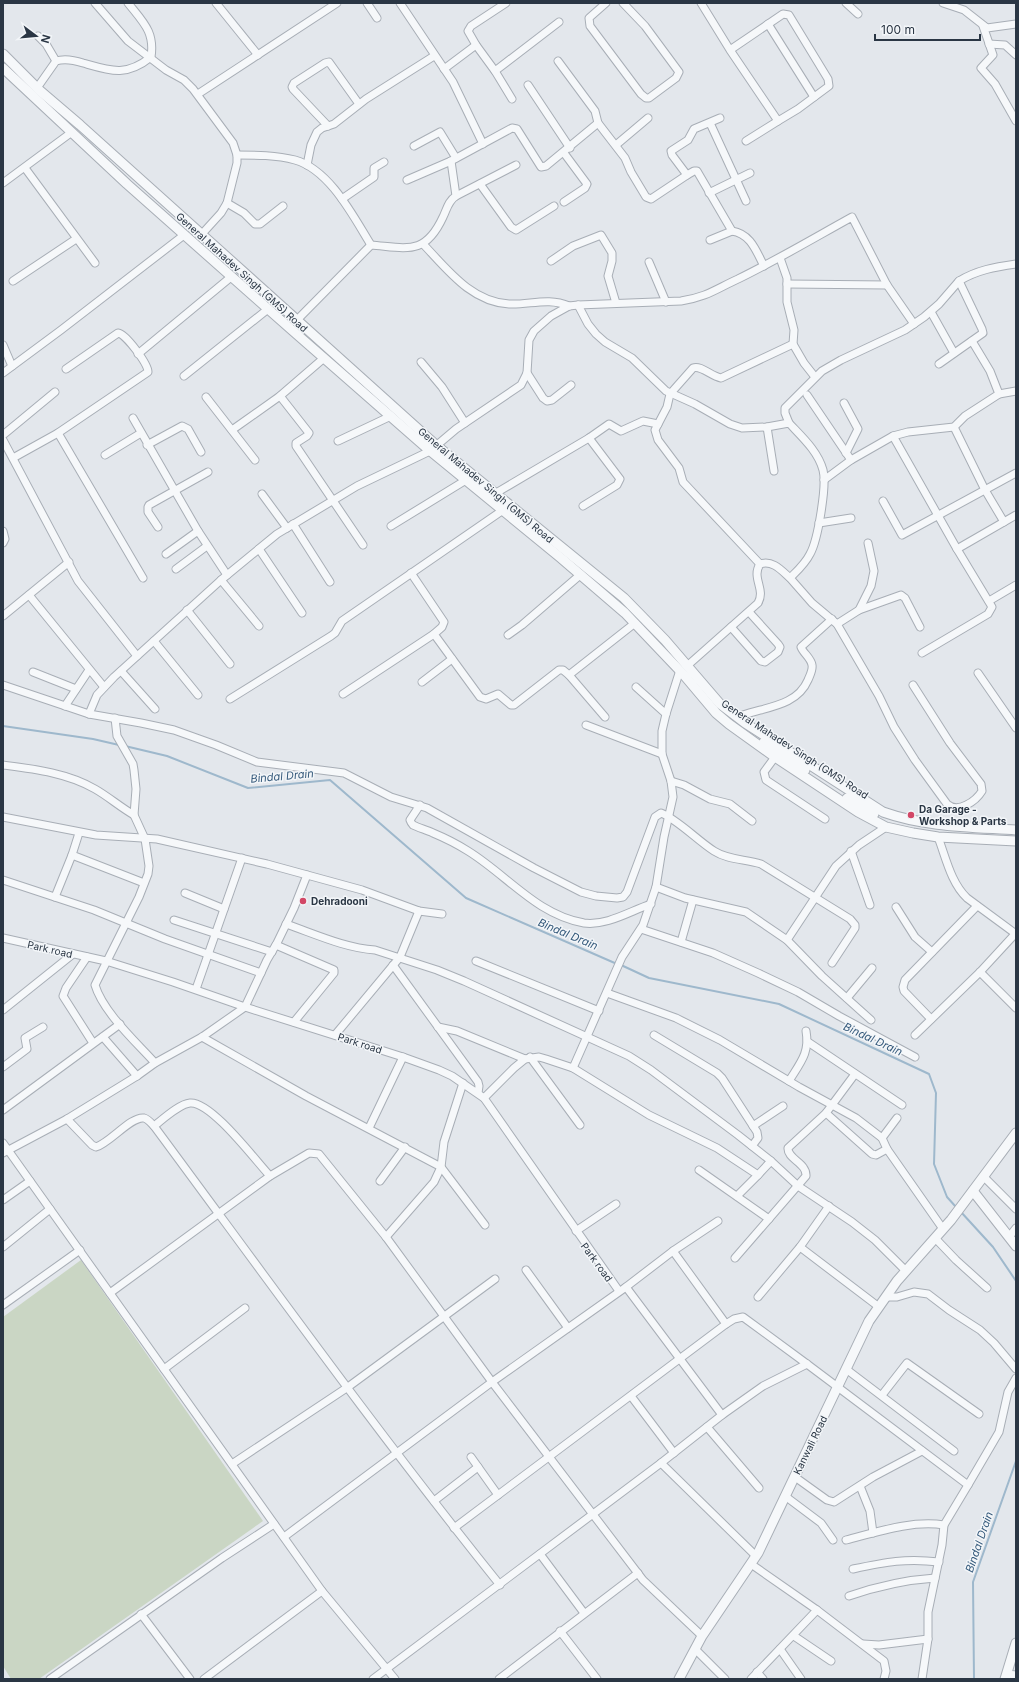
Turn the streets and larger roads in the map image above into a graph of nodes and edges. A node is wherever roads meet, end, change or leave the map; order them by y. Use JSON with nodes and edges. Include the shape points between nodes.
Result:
{"nodes":[{"id":1,"x":94,"y":3,"type":"edge"},
{"id":2,"x":128,"y":3,"type":"edge"},
{"id":3,"x":216,"y":3,"type":"edge"},
{"id":4,"x":337,"y":3,"type":"edge"},
{"id":5,"x":367,"y":3,"type":"edge"},
{"id":6,"x":400,"y":3,"type":"edge"},
{"id":7,"x":506,"y":3,"type":"edge"},
{"id":8,"x":606,"y":3,"type":"edge"},
{"id":9,"x":623,"y":3,"type":"edge"},
{"id":10,"x":701,"y":3,"type":"edge"},
{"id":11,"x":846,"y":3,"type":"edge"},
{"id":12,"x":856,"y":3,"type":"edge"},
{"id":13,"x":943,"y":3,"type":"edge"},
{"id":14,"x":377,"y":18,"type":"dead end"},
{"id":15,"x":559,"y":22,"type":"dead end"},
{"id":16,"x":768,"y":24,"type":"junction"},
{"id":17,"x":1016,"y":24,"type":"edge"},
{"id":18,"x":983,"y":26,"type":"junction"},
{"id":19,"x":38,"y":36,"type":"dead end"},
{"id":20,"x":989,"y":44,"type":"junction"},
{"id":21,"x":476,"y":45,"type":"junction"},
{"id":22,"x":730,"y":50,"type":"junction"},
{"id":23,"x":3,"y":54,"type":"edge"},
{"id":24,"x":258,"y":55,"type":"junction"},
{"id":25,"x":1016,"y":55,"type":"edge"},
{"id":26,"x":434,"y":56,"type":"junction"},
{"id":27,"x":151,"y":57,"type":"junction"},
{"id":28,"x":56,"y":61,"type":"junction"},
{"id":29,"x":558,"y":61,"type":"dead end"},
{"id":30,"x":3,"y":68,"type":"edge"},
{"id":31,"x":444,"y":69,"type":"junction"},
{"id":32,"x":495,"y":71,"type":"junction"},
{"id":33,"x":528,"y":85,"type":"dead end"},
{"id":34,"x":37,"y":88,"type":"junction"},
{"id":35,"x":198,"y":94,"type":"junction"},
{"id":36,"x":814,"y":97,"type":"junction"},
{"id":37,"x":512,"y":98,"type":"dead end"},
{"id":38,"x":359,"y":104,"type":"junction"},
{"id":39,"x":648,"y":118,"type":"dead end"},
{"id":40,"x":720,"y":118,"type":"dead end"},
{"id":41,"x":778,"y":121,"type":"junction"},
{"id":42,"x":1016,"y":121,"type":"edge"},
{"id":43,"x":598,"y":123,"type":"junction"},
{"id":44,"x":710,"y":123,"type":"junction"},
{"id":45,"x":328,"y":126,"type":"junction"},
{"id":46,"x":72,"y":132,"type":"junction"},
{"id":47,"x":746,"y":141,"type":"dead end"},
{"id":48,"x":483,"y":144,"type":"junction"},
{"id":49,"x":616,"y":145,"type":"junction"},
{"id":50,"x":414,"y":146,"type":"dead end"},
{"id":51,"x":570,"y":148,"type":"junction"},
{"id":52,"x":564,"y":153,"type":"junction"},
{"id":53,"x":237,"y":155,"type":"junction"},
{"id":54,"x":453,"y":160,"type":"junction"},
{"id":55,"x":384,"y":162,"type":"dead end"},
{"id":56,"x":308,"y":165,"type":"junction"},
{"id":57,"x":516,"y":165,"type":"dead end"},
{"id":58,"x":25,"y":168,"type":"junction"},
{"id":59,"x":750,"y":172,"type":"dead end"},
{"id":60,"x":687,"y":175,"type":"junction"},
{"id":61,"x":407,"y":180,"type":"dead end"},
{"id":62,"x":736,"y":180,"type":"junction"},
{"id":63,"x":3,"y":183,"type":"edge"},
{"id":64,"x":480,"y":184,"type":"junction"},
{"id":65,"x":709,"y":193,"type":"junction"},
{"id":66,"x":456,"y":196,"type":"junction"},
{"id":67,"x":342,"y":199,"type":"junction"},
{"id":68,"x":564,"y":202,"type":"dead end"},
{"id":69,"x":746,"y":202,"type":"dead end"},
{"id":70,"x":227,"y":203,"type":"junction"},
{"id":71,"x":283,"y":206,"type":"dead end"},
{"id":72,"x":554,"y":206,"type":"dead end"},
{"id":73,"x":732,"y":231,"type":"junction"},
{"id":74,"x":184,"y":235,"type":"junction"},
{"id":75,"x":201,"y":235,"type":"junction"},
{"id":76,"x":76,"y":239,"type":"junction"},
{"id":77,"x":710,"y":240,"type":"dead end"},
{"id":78,"x":423,"y":244,"type":"junction"},
{"id":79,"x":371,"y":245,"type":"junction"},
{"id":80,"x":780,"y":258,"type":"junction"},
{"id":81,"x":551,"y":262,"type":"dead end"},
{"id":82,"x":648,"y":262,"type":"dead end"},
{"id":83,"x":95,"y":263,"type":"dead end"},
{"id":84,"x":1016,"y":264,"type":"edge"},
{"id":85,"x":764,"y":266,"type":"junction"},
{"id":86,"x":231,"y":277,"type":"junction"},
{"id":87,"x":13,"y":281,"type":"dead end"},
{"id":88,"x":959,"y":281,"type":"junction"},
{"id":89,"x":787,"y":284,"type":"junction"},
{"id":90,"x":887,"y":285,"type":"junction"},
{"id":91,"x":666,"y":302,"type":"junction"},
{"id":92,"x":616,"y":303,"type":"junction"},
{"id":93,"x":578,"y":305,"type":"junction"},
{"id":94,"x":569,"y":306,"type":"junction"},
{"id":95,"x":268,"y":309,"type":"junction"},
{"id":96,"x":931,"y":312,"type":"junction"},
{"id":97,"x":296,"y":321,"type":"junction"},
{"id":98,"x":914,"y":324,"type":"junction"},
{"id":99,"x":972,"y":341,"type":"junction"},
{"id":100,"x":793,"y":344,"type":"junction"},
{"id":101,"x":3,"y":346,"type":"edge"},
{"id":102,"x":954,"y":353,"type":"junction"},
{"id":103,"x":138,"y":354,"type":"junction"},
{"id":104,"x":324,"y":358,"type":"junction"},
{"id":105,"x":421,"y":362,"type":"dead end"},
{"id":106,"x":939,"y":364,"type":"dead end"},
{"id":107,"x":12,"y":366,"type":"junction"},
{"id":108,"x":66,"y":369,"type":"dead end"},
{"id":109,"x":3,"y":373,"type":"edge"},
{"id":110,"x":527,"y":373,"type":"junction"},
{"id":111,"x":184,"y":376,"type":"dead end"},
{"id":112,"x":815,"y":377,"type":"junction"},
{"id":113,"x":571,"y":385,"type":"dead end"},
{"id":114,"x":1016,"y":391,"type":"edge"},
{"id":115,"x":55,"y":392,"type":"dead end"},
{"id":116,"x":670,"y":394,"type":"junction"},
{"id":117,"x":999,"y":394,"type":"junction"},
{"id":118,"x":807,"y":395,"type":"dead end"},
{"id":119,"x":280,"y":396,"type":"junction"},
{"id":120,"x":206,"y":397,"type":"dead end"},
{"id":121,"x":844,"y":403,"type":"dead end"},
{"id":122,"x":391,"y":416,"type":"junction"},
{"id":123,"x":133,"y":418,"type":"dead end"},
{"id":124,"x":789,"y":422,"type":"junction"},
{"id":125,"x":466,"y":423,"type":"junction"},
{"id":126,"x":658,"y":424,"type":"junction"},
{"id":127,"x":767,"y":427,"type":"junction"},
{"id":128,"x":954,"y":427,"type":"junction"},
{"id":129,"x":232,"y":430,"type":"junction"},
{"id":130,"x":58,"y":433,"type":"junction"},
{"id":131,"x":141,"y":434,"type":"junction"},
{"id":132,"x":3,"y":435,"type":"edge"},
{"id":133,"x":893,"y":436,"type":"junction"},
{"id":134,"x":589,"y":438,"type":"junction"},
{"id":135,"x":3,"y":440,"type":"edge"},
{"id":136,"x":338,"y":441,"type":"dead end"},
{"id":137,"x":147,"y":445,"type":"junction"},
{"id":138,"x":433,"y":448,"type":"junction"},
{"id":139,"x":202,"y":452,"type":"dead end"},
{"id":140,"x":846,"y":453,"type":"junction"},
{"id":141,"x":104,"y":455,"type":"dead end"},
{"id":142,"x":13,"y":458,"type":"junction"},
{"id":143,"x":255,"y":460,"type":"dead end"},
{"id":144,"x":851,"y":460,"type":"junction"},
{"id":145,"x":774,"y":471,"type":"dead end"},
{"id":146,"x":208,"y":472,"type":"dead end"},
{"id":147,"x":1016,"y":473,"type":"edge"},
{"id":148,"x":466,"y":480,"type":"junction"},
{"id":149,"x":824,"y":480,"type":"junction"},
{"id":150,"x":985,"y":490,"type":"junction"},
{"id":151,"x":174,"y":491,"type":"junction"},
{"id":152,"x":496,"y":493,"type":"junction"},
{"id":153,"x":262,"y":494,"type":"dead end"},
{"id":154,"x":331,"y":501,"type":"junction"},
{"id":155,"x":883,"y":501,"type":"dead end"},
{"id":156,"x":583,"y":506,"type":"dead end"},
{"id":157,"x":503,"y":510,"type":"junction"},
{"id":158,"x":938,"y":515,"type":"junction"},
{"id":159,"x":1016,"y":515,"type":"edge"},
{"id":160,"x":851,"y":518,"type":"dead end"},
{"id":161,"x":1004,"y":522,"type":"junction"},
{"id":162,"x":819,"y":523,"type":"junction"},
{"id":163,"x":293,"y":524,"type":"junction"},
{"id":164,"x":391,"y":526,"type":"dead end"},
{"id":165,"x":158,"y":527,"type":"dead end"},
{"id":166,"x":287,"y":528,"type":"junction"},
{"id":167,"x":3,"y":531,"type":"edge"},
{"id":168,"x":198,"y":531,"type":"junction"},
{"id":169,"x":868,"y":542,"type":"dead end"},
{"id":170,"x":3,"y":543,"type":"edge"},
{"id":171,"x":363,"y":545,"type":"dead end"},
{"id":172,"x":207,"y":546,"type":"junction"},
{"id":173,"x":259,"y":549,"type":"junction"},
{"id":174,"x":957,"y":549,"type":"junction"},
{"id":175,"x":166,"y":554,"type":"dead end"},
{"id":176,"x":69,"y":562,"type":"junction"},
{"id":177,"x":760,"y":564,"type":"junction"},
{"id":178,"x":176,"y":569,"type":"dead end"},
{"id":179,"x":411,"y":573,"type":"junction"},
{"id":180,"x":580,"y":575,"type":"junction"},
{"id":181,"x":143,"y":578,"type":"dead end"},
{"id":182,"x":224,"y":578,"type":"junction"},
{"id":183,"x":790,"y":578,"type":"junction"},
{"id":184,"x":330,"y":582,"type":"dead end"},
{"id":185,"x":1016,"y":585,"type":"edge"},
{"id":186,"x":29,"y":595,"type":"junction"},
{"id":187,"x":989,"y":601,"type":"junction"},
{"id":188,"x":187,"y":610,"type":"junction"},
{"id":189,"x":859,"y":610,"type":"junction"},
{"id":190,"x":749,"y":612,"type":"junction"},
{"id":191,"x":302,"y":614,"type":"dead end"},
{"id":192,"x":3,"y":616,"type":"edge"},
{"id":193,"x":834,"y":622,"type":"junction"},
{"id":194,"x":635,"y":623,"type":"junction"},
{"id":195,"x":259,"y":626,"type":"dead end"},
{"id":196,"x":731,"y":627,"type":"junction"},
{"id":197,"x":920,"y":627,"type":"dead end"},
{"id":198,"x":434,"y":634,"type":"junction"},
{"id":199,"x":508,"y":635,"type":"dead end"},
{"id":200,"x":154,"y":641,"type":"junction"},
{"id":201,"x":922,"y":653,"type":"dead end"},
{"id":202,"x":137,"y":656,"type":"junction"},
{"id":203,"x":452,"y":659,"type":"junction"},
{"id":204,"x":230,"y":664,"type":"dead end"},
{"id":205,"x":683,"y":668,"type":"junction"},
{"id":206,"x":89,"y":670,"type":"junction"},
{"id":207,"x":121,"y":671,"type":"junction"},
{"id":208,"x":34,"y":672,"type":"dead end"},
{"id":209,"x":978,"y":673,"type":"dead end"},
{"id":210,"x":569,"y":675,"type":"junction"},
{"id":211,"x":422,"y":682,"type":"dead end"},
{"id":212,"x":3,"y":685,"type":"edge"},
{"id":213,"x":913,"y":685,"type":"dead end"},
{"id":214,"x":104,"y":687,"type":"junction"},
{"id":215,"x":636,"y":687,"type":"dead end"},
{"id":216,"x":76,"y":690,"type":"junction"},
{"id":217,"x":343,"y":694,"type":"dead end"},
{"id":218,"x":198,"y":695,"type":"dead end"},
{"id":219,"x":230,"y":699,"type":"dead end"},
{"id":220,"x":715,"y":704,"type":"junction"},
{"id":221,"x":65,"y":706,"type":"junction"},
{"id":222,"x":155,"y":708,"type":"dead end"},
{"id":223,"x":89,"y":714,"type":"junction"},
{"id":224,"x":666,"y":714,"type":"junction"},
{"id":225,"x":743,"y":716,"type":"junction"},
{"id":226,"x":605,"y":717,"type":"dead end"},
{"id":227,"x":115,"y":718,"type":"junction"},
{"id":228,"x":586,"y":725,"type":"dead end"},
{"id":229,"x":1016,"y":728,"type":"edge"},
{"id":230,"x":662,"y":754,"type":"junction"},
{"id":231,"x":775,"y":757,"type":"junction"},
{"id":232,"x":3,"y":765,"type":"edge"},
{"id":233,"x":671,"y":780,"type":"junction"},
{"id":234,"x":420,"y":805,"type":"junction"},
{"id":235,"x":134,"y":815,"type":"junction"},
{"id":236,"x":3,"y":817,"type":"edge"},
{"id":237,"x":668,"y":817,"type":"junction"},
{"id":238,"x":752,"y":820,"type":"dead end"},
{"id":239,"x":825,"y":820,"type":"dead end"},
{"id":240,"x":1016,"y":824,"type":"edge"},
{"id":241,"x":886,"y":827,"type":"junction"},
{"id":242,"x":1016,"y":830,"type":"edge"},
{"id":243,"x":80,"y":833,"type":"junction"},
{"id":244,"x":1016,"y":834,"type":"edge"},
{"id":245,"x":938,"y":837,"type":"junction"},
{"id":246,"x":145,"y":839,"type":"junction"},
{"id":247,"x":1016,"y":841,"type":"edge"},
{"id":248,"x":851,"y":851,"type":"junction"},
{"id":249,"x":72,"y":855,"type":"junction"},
{"id":250,"x":242,"y":858,"type":"junction"},
{"id":251,"x":307,"y":875,"type":"junction"},
{"id":252,"x":3,"y":880,"type":"edge"},
{"id":253,"x":144,"y":883,"type":"junction"},
{"id":254,"x":656,"y":888,"type":"junction"},
{"id":255,"x":185,"y":893,"type":"dead end"},
{"id":256,"x":55,"y":897,"type":"junction"},
{"id":257,"x":814,"y":897,"type":"junction"},
{"id":258,"x":693,"y":900,"type":"junction"},
{"id":259,"x":651,"y":904,"type":"junction"},
{"id":260,"x":870,"y":906,"type":"dead end"},
{"id":261,"x":977,"y":906,"type":"junction"},
{"id":262,"x":896,"y":907,"type":"dead end"},
{"id":263,"x":224,"y":909,"type":"junction"},
{"id":264,"x":419,"y":911,"type":"junction"},
{"id":265,"x":442,"y":914,"type":"dead end"},
{"id":266,"x":174,"y":920,"type":"dead end"},
{"id":267,"x":125,"y":923,"type":"junction"},
{"id":268,"x":286,"y":924,"type":"junction"},
{"id":269,"x":641,"y":929,"type":"junction"},
{"id":270,"x":216,"y":934,"type":"junction"},
{"id":271,"x":1016,"y":934,"type":"edge"},
{"id":272,"x":3,"y":938,"type":"edge"},
{"id":273,"x":786,"y":940,"type":"junction"},
{"id":274,"x":681,"y":942,"type":"junction"},
{"id":275,"x":276,"y":945,"type":"junction"},
{"id":276,"x":272,"y":952,"type":"junction"},
{"id":277,"x":932,"y":952,"type":"junction"},
{"id":278,"x":74,"y":954,"type":"junction"},
{"id":279,"x":208,"y":954,"type":"junction"},
{"id":280,"x":87,"y":957,"type":"junction"},
{"id":281,"x":400,"y":957,"type":"junction"},
{"id":282,"x":106,"y":961,"type":"junction"},
{"id":283,"x":476,"y":962,"type":"dead end"},
{"id":284,"x":832,"y":963,"type":"dead end"},
{"id":285,"x":393,"y":965,"type":"junction"},
{"id":286,"x":872,"y":968,"type":"dead end"},
{"id":287,"x":980,"y":972,"type":"junction"},
{"id":288,"x":261,"y":973,"type":"junction"},
{"id":289,"x":196,"y":990,"type":"junction"},
{"id":290,"x":607,"y":993,"type":"junction"},
{"id":291,"x":847,"y":998,"type":"junction"},
{"id":292,"x":245,"y":1007,"type":"junction"},
{"id":293,"x":1016,"y":1008,"type":"edge"},
{"id":294,"x":3,"y":1010,"type":"edge"},
{"id":295,"x":599,"y":1011,"type":"junction"},
{"id":296,"x":932,"y":1019,"type":"junction"},
{"id":297,"x":871,"y":1020,"type":"dead end"},
{"id":298,"x":294,"y":1022,"type":"junction"},
{"id":299,"x":120,"y":1024,"type":"junction"},
{"id":300,"x":43,"y":1027,"type":"dead end"},
{"id":301,"x":438,"y":1027,"type":"junction"},
{"id":302,"x":806,"y":1031,"type":"dead end"},
{"id":303,"x":336,"y":1035,"type":"junction"},
{"id":304,"x":654,"y":1035,"type":"dead end"},
{"id":305,"x":915,"y":1035,"type":"dead end"},
{"id":306,"x":588,"y":1036,"type":"junction"},
{"id":307,"x":103,"y":1037,"type":"junction"},
{"id":308,"x":202,"y":1037,"type":"junction"},
{"id":309,"x":808,"y":1042,"type":"junction"},
{"id":310,"x":93,"y":1043,"type":"junction"},
{"id":311,"x":403,"y":1057,"type":"junction"},
{"id":312,"x":915,"y":1057,"type":"dead end"},
{"id":313,"x":527,"y":1058,"type":"junction"},
{"id":314,"x":155,"y":1064,"type":"junction"},
{"id":315,"x":3,"y":1067,"type":"edge"},
{"id":316,"x":573,"y":1068,"type":"junction"},
{"id":317,"x":855,"y":1074,"type":"junction"},
{"id":318,"x":137,"y":1076,"type":"junction"},
{"id":319,"x":789,"y":1081,"type":"junction"},
{"id":320,"x":463,"y":1082,"type":"junction"},
{"id":321,"x":481,"y":1096,"type":"junction"},
{"id":322,"x":833,"y":1105,"type":"junction"},
{"id":323,"x":902,"y":1105,"type":"dead end"},
{"id":324,"x":783,"y":1106,"type":"dead end"},
{"id":325,"x":3,"y":1110,"type":"edge"},
{"id":326,"x":826,"y":1113,"type":"junction"},
{"id":327,"x":897,"y":1118,"type":"dead end"},
{"id":328,"x":67,"y":1119,"type":"junction"},
{"id":329,"x":580,"y":1125,"type":"dead end"},
{"id":330,"x":154,"y":1126,"type":"junction"},
{"id":331,"x":753,"y":1126,"type":"junction"},
{"id":332,"x":369,"y":1128,"type":"junction"},
{"id":333,"x":1016,"y":1133,"type":"edge"},
{"id":334,"x":882,"y":1138,"type":"junction"},
{"id":335,"x":752,"y":1146,"type":"junction"},
{"id":336,"x":405,"y":1147,"type":"junction"},
{"id":337,"x":5,"y":1148,"type":"edge"},
{"id":338,"x":887,"y":1149,"type":"junction"},
{"id":339,"x":772,"y":1161,"type":"junction"},
{"id":340,"x":441,"y":1167,"type":"junction"},
{"id":341,"x":699,"y":1170,"type":"dead end"},
{"id":342,"x":758,"y":1175,"type":"junction"},
{"id":343,"x":270,"y":1176,"type":"junction"},
{"id":344,"x":984,"y":1177,"type":"junction"},
{"id":345,"x":30,"y":1181,"type":"junction"},
{"id":346,"x":380,"y":1181,"type":"dead end"},
{"id":347,"x":798,"y":1186,"type":"junction"},
{"id":348,"x":973,"y":1191,"type":"junction"},
{"id":349,"x":737,"y":1196,"type":"junction"},
{"id":350,"x":3,"y":1200,"type":"edge"},
{"id":351,"x":616,"y":1204,"type":"dead end"},
{"id":352,"x":828,"y":1206,"type":"junction"},
{"id":353,"x":50,"y":1209,"type":"junction"},
{"id":354,"x":1016,"y":1209,"type":"edge"},
{"id":355,"x":219,"y":1214,"type":"junction"},
{"id":356,"x":769,"y":1219,"type":"junction"},
{"id":357,"x":718,"y":1221,"type":"dead end"},
{"id":358,"x":485,"y":1225,"type":"dead end"},
{"id":359,"x":1016,"y":1228,"type":"edge"},
{"id":360,"x":943,"y":1229,"type":"junction"},
{"id":361,"x":576,"y":1232,"type":"junction"},
{"id":362,"x":1009,"y":1237,"type":"junction"},
{"id":363,"x":386,"y":1238,"type":"junction"},
{"id":364,"x":935,"y":1238,"type":"junction"},
{"id":365,"x":800,"y":1246,"type":"junction"},
{"id":366,"x":1016,"y":1246,"type":"edge"},
{"id":367,"x":3,"y":1247,"type":"edge"},
{"id":368,"x":80,"y":1250,"type":"junction"},
{"id":369,"x":673,"y":1251,"type":"junction"},
{"id":370,"x":736,"y":1258,"type":"dead end"},
{"id":371,"x":526,"y":1270,"type":"dead end"},
{"id":372,"x":906,"y":1271,"type":"junction"},
{"id":373,"x":495,"y":1279,"type":"dead end"},
{"id":374,"x":626,"y":1287,"type":"junction"},
{"id":375,"x":987,"y":1288,"type":"dead end"},
{"id":376,"x":619,"y":1291,"type":"junction"},
{"id":377,"x":110,"y":1293,"type":"junction"},
{"id":378,"x":758,"y":1297,"type":"dead end"},
{"id":379,"x":886,"y":1297,"type":"junction"},
{"id":380,"x":3,"y":1305,"type":"edge"},
{"id":381,"x":879,"y":1307,"type":"junction"},
{"id":382,"x":245,"y":1308,"type":"dead end"},
{"id":383,"x":444,"y":1317,"type":"junction"},
{"id":384,"x":726,"y":1324,"type":"junction"},
{"id":385,"x":568,"y":1328,"type":"junction"},
{"id":386,"x":680,"y":1358,"type":"junction"},
{"id":387,"x":808,"y":1364,"type":"junction"},
{"id":388,"x":164,"y":1369,"type":"junction"},
{"id":389,"x":846,"y":1369,"type":"junction"},
{"id":390,"x":1016,"y":1369,"type":"edge"},
{"id":391,"x":1016,"y":1378,"type":"edge"},
{"id":392,"x":492,"y":1382,"type":"junction"},
{"id":393,"x":348,"y":1386,"type":"junction"},
{"id":394,"x":838,"y":1387,"type":"junction"},
{"id":395,"x":882,"y":1395,"type":"junction"},
{"id":396,"x":631,"y":1396,"type":"junction"},
{"id":397,"x":979,"y":1414,"type":"dead end"},
{"id":398,"x":722,"y":1415,"type":"junction"},
{"id":399,"x":707,"y":1427,"type":"junction"},
{"id":400,"x":922,"y":1451,"type":"junction"},
{"id":401,"x":954,"y":1451,"type":"dead end"},
{"id":402,"x":398,"y":1453,"type":"junction"},
{"id":403,"x":674,"y":1453,"type":"junction"},
{"id":404,"x":471,"y":1457,"type":"dead end"},
{"id":405,"x":549,"y":1458,"type":"junction"},
{"id":406,"x":661,"y":1463,"type":"junction"},
{"id":407,"x":232,"y":1464,"type":"junction"},
{"id":408,"x":478,"y":1467,"type":"junction"},
{"id":409,"x":795,"y":1477,"type":"junction"},
{"id":410,"x":968,"y":1485,"type":"junction"},
{"id":411,"x":860,"y":1486,"type":"junction"},
{"id":412,"x":759,"y":1488,"type":"dead end"},
{"id":413,"x":498,"y":1495,"type":"junction"},
{"id":414,"x":785,"y":1496,"type":"junction"},
{"id":415,"x":434,"y":1501,"type":"junction"},
{"id":416,"x":592,"y":1513,"type":"junction"},
{"id":417,"x":274,"y":1524,"type":"junction"},
{"id":418,"x":944,"y":1525,"type":"junction"},
{"id":419,"x":454,"y":1528,"type":"junction"},
{"id":420,"x":873,"y":1533,"type":"junction"},
{"id":421,"x":284,"y":1537,"type":"junction"},
{"id":422,"x":833,"y":1540,"type":"dead end"},
{"id":423,"x":846,"y":1540,"type":"dead end"},
{"id":424,"x":540,"y":1554,"type":"junction"},
{"id":425,"x":753,"y":1560,"type":"junction"},
{"id":426,"x":939,"y":1562,"type":"junction"},
{"id":427,"x":853,"y":1569,"type":"dead end"},
{"id":428,"x":638,"y":1573,"type":"junction"},
{"id":429,"x":935,"y":1578,"type":"junction"},
{"id":430,"x":500,"y":1585,"type":"junction"},
{"id":431,"x":322,"y":1591,"type":"junction"},
{"id":432,"x":849,"y":1596,"type":"dead end"},
{"id":433,"x":817,"y":1610,"type":"junction"},
{"id":434,"x":584,"y":1613,"type":"junction"},
{"id":435,"x":141,"y":1614,"type":"junction"},
{"id":436,"x":560,"y":1631,"type":"junction"},
{"id":437,"x":702,"y":1636,"type":"junction"},
{"id":438,"x":794,"y":1636,"type":"junction"},
{"id":439,"x":928,"y":1639,"type":"junction"},
{"id":440,"x":1016,"y":1643,"type":"edge"},
{"id":441,"x":862,"y":1644,"type":"junction"},
{"id":442,"x":695,"y":1649,"type":"junction"},
{"id":443,"x":780,"y":1649,"type":"junction"},
{"id":444,"x":832,"y":1660,"type":"dead end"},
{"id":445,"x":388,"y":1669,"type":"junction"},
{"id":446,"x":757,"y":1672,"type":"junction"},
{"id":447,"x":1009,"y":1676,"type":"edge"},
{"id":448,"x":50,"y":1679,"type":"edge"},
{"id":449,"x":190,"y":1679,"type":"edge"},
{"id":450,"x":204,"y":1679,"type":"edge"},
{"id":451,"x":373,"y":1679,"type":"edge"},
{"id":452,"x":395,"y":1679,"type":"edge"},
{"id":453,"x":499,"y":1679,"type":"edge"},
{"id":454,"x":597,"y":1679,"type":"edge"},
{"id":455,"x":679,"y":1679,"type":"edge"},
{"id":456,"x":725,"y":1679,"type":"edge"},
{"id":457,"x":751,"y":1679,"type":"edge"},
{"id":458,"x":763,"y":1679,"type":"edge"},
{"id":459,"x":801,"y":1679,"type":"edge"},
{"id":460,"x":884,"y":1679,"type":"edge"},
{"id":461,"x":922,"y":1679,"type":"edge"}],
"edges":[{"from":1,"to":27,"type":"street","via":[[128,41]]},
{"from":2,"to":27,"type":"street","via":[[147,27],[153,45]]},
{"from":3,"to":24,"type":"street"},
{"from":4,"to":24,"type":"street"},
{"from":5,"to":14,"type":"street"},
{"from":6,"to":26,"type":"street"},
{"from":7,"to":21,"type":"street","via":[[469,28],[469,34]]},
{"from":8,"to":9,"type":"street","via":[[589,18],[590,26],[641,94],[649,98],[676,78],[679,72],[650,31]]},
{"from":10,"to":22,"type":"street"},
{"from":11,"to":12,"type":"street","via":[[858,14]]},
{"from":13,"to":18,"type":"street","via":[[964,10]]},
{"from":15,"to":32,"type":"street"},
{"from":16,"to":22,"type":"street"},
{"from":16,"to":36,"type":"street"},
{"from":16,"to":36,"type":"street","via":[[783,14],[790,16],[830,82],[826,89]]},
{"from":17,"to":18,"type":"street","via":[[987,28]]},
{"from":18,"to":20,"type":"street"},
{"from":19,"to":28,"type":"street"},
{"from":20,"to":25,"type":"street","via":[[1005,45]]},
{"from":20,"to":42,"type":"street","via":[[993,55],[981,68],[995,84]]},
{"from":21,"to":31,"type":"street"},
{"from":21,"to":32,"type":"street"},
{"from":22,"to":41,"type":"street"},
{"from":23,"to":34,"type":"street","name":"General Mahadev Singh (GMS) Road"},
{"from":24,"to":35,"type":"street"},
{"from":26,"to":31,"type":"street"},
{"from":26,"to":38,"type":"street"},
{"from":27,"to":28,"type":"street","via":[[138,67],[122,72],[74,60]]},
{"from":27,"to":35,"type":"street","via":[[166,70],[184,80]]},
{"from":28,"to":34,"type":"street"},
{"from":29,"to":43,"type":"street","via":[[595,111]]},
{"from":30,"to":46,"type":"street"},
{"from":31,"to":48,"type":"street"},
{"from":32,"to":37,"type":"street"},
{"from":33,"to":51,"type":"street"},
{"from":34,"to":75,"type":"street","name":"General Mahadev Singh (GMS) Road"},
{"from":35,"to":53,"type":"street","via":[[228,135]]},
{"from":36,"to":41,"type":"street"},
{"from":38,"to":45,"type":"street","via":[[340,120]]},
{"from":38,"to":45,"type":"street","via":[[329,62],[325,62],[294,83],[293,89]]},
{"from":39,"to":49,"type":"street"},
{"from":40,"to":44,"type":"street"},
{"from":41,"to":47,"type":"street"},
{"from":43,"to":49,"type":"street"},
{"from":43,"to":51,"type":"street"},
{"from":44,"to":60,"type":"street","via":[[694,129],[688,140],[671,151]]},
{"from":44,"to":62,"type":"street"},
{"from":45,"to":56,"type":"street","via":[[322,128],[314,137]]},
{"from":46,"to":58,"type":"street"},
{"from":46,"to":74,"type":"street"},
{"from":48,"to":52,"type":"street","via":[[515,128],[541,167]]},
{"from":48,"to":54,"type":"street"},
{"from":49,"to":60,"type":"street","via":[[649,198],[653,198]]},
{"from":50,"to":54,"type":"street","via":[[440,132]]},
{"from":51,"to":52,"type":"street"},
{"from":52,"to":68,"type":"street","via":[[587,184]]},
{"from":53,"to":56,"type":"street","via":[[275,157]]},
{"from":53,"to":70,"type":"street"},
{"from":54,"to":61,"type":"street"},
{"from":54,"to":66,"type":"street"},
{"from":55,"to":67,"type":"street","via":[[374,168],[374,176]]},
{"from":56,"to":67,"type":"street","via":[[323,176]]},
{"from":57,"to":64,"type":"street"},
{"from":58,"to":63,"type":"street"},
{"from":58,"to":76,"type":"street"},
{"from":59,"to":62,"type":"street"},
{"from":60,"to":65,"type":"street","via":[[697,171]]},
{"from":62,"to":65,"type":"street"},
{"from":62,"to":69,"type":"street"},
{"from":64,"to":66,"type":"street"},
{"from":64,"to":72,"type":"street","via":[[516,230]]},
{"from":65,"to":73,"type":"street"},
{"from":66,"to":78,"type":"street","via":[[449,203],[436,230]]},
{"from":67,"to":79,"type":"street"},
{"from":70,"to":71,"type":"street","via":[[258,225]]},
{"from":70,"to":75,"type":"street"},
{"from":73,"to":77,"type":"street"},
{"from":73,"to":85,"type":"street","via":[[748,239]]},
{"from":74,"to":86,"type":"street"},
{"from":74,"to":107,"type":"street"},
{"from":75,"to":97,"type":"street","name":"General Mahadev Singh (GMS) Road"},
{"from":76,"to":83,"type":"street"},
{"from":76,"to":87,"type":"street"},
{"from":78,"to":79,"type":"street","via":[[405,248]]},
{"from":78,"to":94,"type":"street","via":[[460,282],[485,299],[508,304],[545,301]]},
{"from":79,"to":97,"type":"street"},
{"from":80,"to":85,"type":"street"},
{"from":80,"to":89,"type":"street"},
{"from":80,"to":90,"type":"street","via":[[852,217]]},
{"from":81,"to":92,"type":"street","via":[[572,246],[601,235],[612,253],[608,276]]},
{"from":82,"to":91,"type":"street"},
{"from":84,"to":88,"type":"street","via":[[981,270]]},
{"from":85,"to":91,"type":"street","via":[[712,293]]},
{"from":86,"to":95,"type":"street"},
{"from":86,"to":103,"type":"street"},
{"from":88,"to":96,"type":"street"},
{"from":88,"to":99,"type":"street","via":[[983,331]]},
{"from":89,"to":90,"type":"street"},
{"from":89,"to":100,"type":"street","via":[[787,302],[794,330]]},
{"from":90,"to":98,"type":"street"},
{"from":91,"to":92,"type":"street"},
{"from":92,"to":93,"type":"street"},
{"from":93,"to":94,"type":"street"},
{"from":93,"to":116,"type":"street","via":[[596,334],[632,358]]},
{"from":94,"to":110,"type":"street","via":[[534,331],[529,340]]},
{"from":95,"to":104,"type":"street"},
{"from":95,"to":111,"type":"street"},
{"from":96,"to":98,"type":"street"},
{"from":96,"to":102,"type":"street"},
{"from":97,"to":138,"type":"street","name":"General Mahadev Singh (GMS) Road"},
{"from":98,"to":112,"type":"street","via":[[841,360]]},
{"from":99,"to":102,"type":"street"},
{"from":99,"to":117,"type":"street","via":[[990,370]]},
{"from":100,"to":112,"type":"street"},
{"from":100,"to":116,"type":"street","via":[[721,378],[714,377],[699,367],[693,368]]},
{"from":101,"to":107,"type":"street"},
{"from":102,"to":106,"type":"street"},
{"from":103,"to":108,"type":"street","via":[[124,335],[118,333]]},
{"from":103,"to":130,"type":"street","via":[[148,369],[146,375]]},
{"from":104,"to":119,"type":"street"},
{"from":104,"to":122,"type":"street"},
{"from":105,"to":125,"type":"street","via":[[442,387]]},
{"from":107,"to":109,"type":"street"},
{"from":110,"to":113,"type":"street","via":[[547,401]]},
{"from":110,"to":125,"type":"street","via":[[517,388]]},
{"from":112,"to":124,"type":"street","via":[[785,408]]},
{"from":114,"to":117,"type":"street"},
{"from":115,"to":132,"type":"street"},
{"from":116,"to":126,"type":"street","via":[[667,407]]},
{"from":116,"to":127,"type":"street","via":[[736,426]]},
{"from":117,"to":128,"type":"street","via":[[965,416]]},
{"from":118,"to":140,"type":"street"},
{"from":119,"to":129,"type":"street"},
{"from":119,"to":154,"type":"street","via":[[309,433],[296,443],[296,446]]},
{"from":120,"to":129,"type":"street"},
{"from":121,"to":140,"type":"street","via":[[858,429]]},
{"from":122,"to":136,"type":"street"},
{"from":122,"to":138,"type":"street"},
{"from":123,"to":131,"type":"street"},
{"from":124,"to":127,"type":"street"},
{"from":124,"to":149,"type":"street","via":[[816,456],[823,468]]},
{"from":125,"to":138,"type":"street"},
{"from":126,"to":134,"type":"street","via":[[643,421],[621,431],[609,424]]},
{"from":126,"to":177,"type":"street","via":[[656,435],[679,468],[683,482]]},
{"from":127,"to":145,"type":"street"},
{"from":128,"to":133,"type":"street"},
{"from":128,"to":150,"type":"street"},
{"from":129,"to":143,"type":"street"},
{"from":130,"to":142,"type":"street"},
{"from":130,"to":181,"type":"street"},
{"from":131,"to":137,"type":"street"},
{"from":131,"to":141,"type":"street"},
{"from":133,"to":144,"type":"street"},
{"from":133,"to":158,"type":"street"},
{"from":134,"to":152,"type":"street"},
{"from":134,"to":156,"type":"street","via":[[620,480],[617,485]]},
{"from":135,"to":142,"type":"street"},
{"from":137,"to":139,"type":"street","via":[[182,426],[188,429]]},
{"from":137,"to":151,"type":"street"},
{"from":138,"to":148,"type":"street"},
{"from":138,"to":152,"type":"street","name":"General Mahadev Singh (GMS) Road"},
{"from":138,"to":154,"type":"street"},
{"from":140,"to":144,"type":"street"},
{"from":142,"to":176,"type":"street"},
{"from":144,"to":149,"type":"street"},
{"from":146,"to":151,"type":"street"},
{"from":147,"to":150,"type":"street"},
{"from":148,"to":157,"type":"street"},
{"from":148,"to":164,"type":"street"},
{"from":149,"to":162,"type":"street"},
{"from":150,"to":158,"type":"street"},
{"from":150,"to":161,"type":"street"},
{"from":151,"to":165,"type":"street","via":[[148,507],[148,512]]},
{"from":151,"to":168,"type":"street"},
{"from":152,"to":205,"type":"street","name":"General Mahadev Singh (GMS) Road","via":[[624,598],[665,640]]},
{"from":153,"to":166,"type":"street"},
{"from":154,"to":163,"type":"street"},
{"from":154,"to":171,"type":"street"},
{"from":155,"to":158,"type":"street","via":[[902,535]]},
{"from":157,"to":179,"type":"street"},
{"from":157,"to":180,"type":"street"},
{"from":158,"to":174,"type":"street"},
{"from":159,"to":161,"type":"street"},
{"from":160,"to":162,"type":"street"},
{"from":161,"to":174,"type":"street"},
{"from":162,"to":183,"type":"street","via":[[811,553]]},
{"from":163,"to":166,"type":"street"},
{"from":163,"to":184,"type":"street"},
{"from":166,"to":173,"type":"street"},
{"from":167,"to":170,"type":"street"},
{"from":168,"to":172,"type":"street"},
{"from":168,"to":175,"type":"street"},
{"from":169,"to":189,"type":"street","via":[[874,571],[871,586]]},
{"from":172,"to":178,"type":"street"},
{"from":172,"to":182,"type":"street"},
{"from":173,"to":182,"type":"street"},
{"from":173,"to":191,"type":"street"},
{"from":174,"to":187,"type":"street"},
{"from":176,"to":186,"type":"street"},
{"from":176,"to":202,"type":"street","via":[[78,581]]},
{"from":177,"to":183,"type":"street","via":[[769,562]]},
{"from":177,"to":190,"type":"street","via":[[756,574],[762,598]]},
{"from":179,"to":198,"type":"street","via":[[444,622]]},
{"from":179,"to":219,"type":"street","via":[[342,621],[331,636]]},
{"from":180,"to":194,"type":"street"},
{"from":180,"to":199,"type":"street"},
{"from":182,"to":188,"type":"street"},
{"from":182,"to":195,"type":"street"},
{"from":183,"to":193,"type":"street","via":[[812,603]]},
{"from":185,"to":187,"type":"street"},
{"from":186,"to":192,"type":"street"},
{"from":186,"to":206,"type":"street"},
{"from":187,"to":201,"type":"street","via":[[992,607],[988,614]]},
{"from":188,"to":200,"type":"street"},
{"from":188,"to":204,"type":"street"},
{"from":189,"to":193,"type":"street"},
{"from":189,"to":197,"type":"street","via":[[901,595]]},
{"from":190,"to":196,"type":"street"},
{"from":190,"to":196,"type":"street","via":[[780,647],[766,662],[761,661]]},
{"from":193,"to":213,"type":"street","via":[[915,760],[947,804],[954,808],[962,808],[980,794],[981,784],[950,743]]},
{"from":193,"to":225,"type":"street","via":[[801,646],[812,668],[805,687],[799,694],[783,703]]},
{"from":194,"to":205,"type":"street"},
{"from":194,"to":210,"type":"street"},
{"from":196,"to":205,"type":"street"},
{"from":198,"to":203,"type":"street"},
{"from":198,"to":217,"type":"street"},
{"from":200,"to":202,"type":"street"},
{"from":200,"to":218,"type":"street"},
{"from":202,"to":207,"type":"street"},
{"from":203,"to":210,"type":"street","via":[[480,697],[486,699],[498,694],[511,705],[559,670]]},
{"from":203,"to":211,"type":"street"},
{"from":205,"to":220,"type":"street","name":"General Mahadev Singh (GMS) Road"},
{"from":205,"to":224,"type":"street"},
{"from":206,"to":214,"type":"street"},
{"from":206,"to":216,"type":"street"},
{"from":207,"to":214,"type":"street"},
{"from":207,"to":222,"type":"street"},
{"from":208,"to":216,"type":"street"},
{"from":209,"to":229,"type":"street"},
{"from":210,"to":226,"type":"street"},
{"from":212,"to":221,"type":"street"},
{"from":214,"to":223,"type":"street","via":[[92,704]]},
{"from":215,"to":224,"type":"street"},
{"from":216,"to":221,"type":"street"},
{"from":220,"to":225,"type":"street","name":"General Mahadev Singh (GMS) Road","via":[[725,703]]},
{"from":220,"to":231,"type":"street","name":"General Mahadev Singh (GMS) Road","via":[[716,713],[728,724]]},
{"from":220,"to":242,"type":"street","via":[[883,812],[928,822]]},
{"from":220,"to":244,"type":"street","via":[[872,814],[891,822],[939,830]]},
{"from":221,"to":223,"type":"street"},
{"from":223,"to":227,"type":"street"},
{"from":224,"to":230,"type":"street","via":[[662,731]]},
{"from":225,"to":240,"type":"street","name":"General Mahadev Singh (GMS) Road","via":[[870,798],[901,813]]},
{"from":227,"to":234,"type":"street","via":[[174,730],[257,762],[344,773],[391,797]]},
{"from":227,"to":235,"type":"street","via":[[116,730],[133,764],[136,784]]},
{"from":228,"to":230,"type":"street"},
{"from":230,"to":233,"type":"street"},
{"from":231,"to":239,"type":"street","via":[[764,772],[764,778]]},
{"from":231,"to":241,"type":"street","name":"General Mahadev Singh (GMS) Road","via":[[858,812]]},
{"from":232,"to":235,"type":"street","via":[[45,771],[84,784]]},
{"from":233,"to":237,"type":"street","via":[[673,797]]},
{"from":233,"to":238,"type":"street","via":[[710,799],[730,804]]},
{"from":234,"to":237,"type":"street","via":[[570,887],[607,898],[623,897],[627,892],[655,817],[661,813]]},
{"from":234,"to":259,"type":"street","via":[[410,823],[467,851],[553,913],[571,920],[597,923]]},
{"from":235,"to":246,"type":"street"},
{"from":236,"to":243,"type":"street"},
{"from":237,"to":254,"type":"street"},
{"from":237,"to":257,"type":"street","via":[[714,851],[761,864]]},
{"from":241,"to":245,"type":"street","name":"General Mahadev Singh (GMS) Road"},
{"from":241,"to":248,"type":"street"},
{"from":243,"to":246,"type":"street"},
{"from":243,"to":249,"type":"street"},
{"from":245,"to":247,"type":"street","name":"General Mahadev Singh (GMS) Road"},
{"from":245,"to":261,"type":"street","via":[[960,892]]},
{"from":246,"to":250,"type":"street","via":[[157,839]]},
{"from":246,"to":253,"type":"street","via":[[149,866]]},
{"from":248,"to":257,"type":"street","via":[[836,866]]},
{"from":248,"to":260,"type":"street"},
{"from":249,"to":253,"type":"street"},
{"from":249,"to":256,"type":"street"},
{"from":250,"to":251,"type":"street"},
{"from":250,"to":263,"type":"street"},
{"from":251,"to":264,"type":"street","via":[[362,890]]},
{"from":251,"to":268,"type":"street"},
{"from":252,"to":256,"type":"street"},
{"from":253,"to":267,"type":"street"},
{"from":254,"to":258,"type":"street"},
{"from":254,"to":259,"type":"street"},
{"from":255,"to":263,"type":"street"},
{"from":256,"to":267,"type":"street"},
{"from":257,"to":273,"type":"street"},
{"from":257,"to":284,"type":"street","via":[[838,910],[855,925],[854,932]]},
{"from":258,"to":273,"type":"street","via":[[746,912]]},
{"from":258,"to":274,"type":"street"},
{"from":259,"to":269,"type":"street"},
{"from":261,"to":271,"type":"street"},
{"from":261,"to":277,"type":"street"},
{"from":262,"to":277,"type":"street","via":[[916,937]]},
{"from":263,"to":270,"type":"street"},
{"from":264,"to":265,"type":"street"},
{"from":264,"to":281,"type":"street"},
{"from":266,"to":270,"type":"street"},
{"from":267,"to":279,"type":"street"},
{"from":267,"to":282,"type":"street"},
{"from":268,"to":275,"type":"street"},
{"from":268,"to":281,"type":"street","via":[[351,946]]},
{"from":269,"to":274,"type":"street"},
{"from":269,"to":290,"type":"street","via":[[622,957]]},
{"from":270,"to":276,"type":"street"},
{"from":270,"to":279,"type":"street"},
{"from":271,"to":287,"type":"street"},
{"from":272,"to":278,"type":"street","name":"Park road"},
{"from":273,"to":291,"type":"street"},
{"from":274,"to":312,"type":"street","via":[[713,953],[798,992]]},
{"from":275,"to":276,"type":"street"},
{"from":275,"to":298,"type":"street","via":[[334,970]]},
{"from":276,"to":288,"type":"street"},
{"from":277,"to":296,"type":"street","via":[[905,980],[903,987]]},
{"from":278,"to":280,"type":"street","name":"Park road"},
{"from":278,"to":294,"type":"street"},
{"from":279,"to":288,"type":"street"},
{"from":279,"to":289,"type":"street"},
{"from":280,"to":282,"type":"street","name":"Park road"},
{"from":280,"to":310,"type":"street","via":[[63,996]]},
{"from":281,"to":285,"type":"street"},
{"from":281,"to":306,"type":"street","via":[[464,981]]},
{"from":282,"to":289,"type":"street","name":"Park road"},
{"from":282,"to":299,"type":"street","via":[[94,985]]},
{"from":283,"to":295,"type":"street"},
{"from":285,"to":301,"type":"street"},
{"from":285,"to":303,"type":"street"},
{"from":286,"to":291,"type":"street"},
{"from":287,"to":293,"type":"street"},
{"from":287,"to":296,"type":"street"},
{"from":288,"to":292,"type":"street"},
{"from":289,"to":292,"type":"street","name":"Park road"},
{"from":290,"to":295,"type":"street"},
{"from":290,"to":319,"type":"street","via":[[698,1028]]},
{"from":291,"to":297,"type":"street"},
{"from":292,"to":298,"type":"street","name":"Park road"},
{"from":292,"to":308,"type":"street"},
{"from":295,"to":306,"type":"street"},
{"from":296,"to":305,"type":"street"},
{"from":298,"to":303,"type":"street","name":"Park road"},
{"from":299,"to":307,"type":"street"},
{"from":299,"to":314,"type":"street"},
{"from":300,"to":315,"type":"street","via":[[25,1038],[27,1049]]},
{"from":301,"to":313,"type":"street","via":[[457,1031]]},
{"from":301,"to":321,"type":"street","via":[[478,1082]]},
{"from":302,"to":309,"type":"street"},
{"from":303,"to":311,"type":"street","name":"Park road"},
{"from":304,"to":331,"type":"street","via":[[717,1073],[728,1085]]},
{"from":306,"to":316,"type":"street"},
{"from":306,"to":335,"type":"street","via":[[642,1063]]},
{"from":307,"to":310,"type":"street"},
{"from":307,"to":318,"type":"street"},
{"from":308,"to":314,"type":"street"},
{"from":308,"to":332,"type":"street","via":[[306,1096]]},
{"from":309,"to":317,"type":"street"},
{"from":309,"to":319,"type":"street","via":[[806,1053]]},
{"from":310,"to":325,"type":"street"},
{"from":311,"to":320,"type":"street","name":"Park road"},
{"from":311,"to":332,"type":"street"},
{"from":313,"to":316,"type":"street","via":[[539,1057]]},
{"from":313,"to":321,"type":"street"},
{"from":313,"to":329,"type":"street"},
{"from":314,"to":318,"type":"street"},
{"from":316,"to":342,"type":"street","via":[[649,1115],[717,1148]]},
{"from":317,"to":322,"type":"street"},
{"from":317,"to":323,"type":"street"},
{"from":318,"to":328,"type":"street"},
{"from":319,"to":322,"type":"street"},
{"from":320,"to":321,"type":"street","name":"Park road"},
{"from":320,"to":340,"type":"street","via":[[444,1142]]},
{"from":321,"to":361,"type":"street","name":"Park road"},
{"from":322,"to":326,"type":"street"},
{"from":322,"to":334,"type":"street","via":[[856,1118]]},
{"from":324,"to":331,"type":"street"},
{"from":326,"to":338,"type":"street","via":[[872,1154],[876,1155]]},
{"from":326,"to":347,"type":"street","via":[[788,1148],[789,1153],[807,1174]]},
{"from":327,"to":334,"type":"street"},
{"from":328,"to":330,"type":"street","via":[[95,1147],[99,1147],[139,1118],[146,1119]]},
{"from":328,"to":337,"type":"street"},
{"from":330,"to":343,"type":"street","via":[[182,1105],[190,1103],[206,1108]]},
{"from":330,"to":355,"type":"street"},
{"from":331,"to":335,"type":"street","via":[[758,1135]]},
{"from":332,"to":336,"type":"street"},
{"from":333,"to":344,"type":"street"},
{"from":334,"to":338,"type":"street"},
{"from":335,"to":339,"type":"street"},
{"from":336,"to":340,"type":"street"},
{"from":336,"to":346,"type":"street"},
{"from":337,"to":345,"type":"street"},
{"from":338,"to":360,"type":"street"},
{"from":339,"to":342,"type":"street"},
{"from":339,"to":347,"type":"street"},
{"from":340,"to":358,"type":"street"},
{"from":340,"to":363,"type":"street","via":[[434,1182]]},
{"from":341,"to":349,"type":"street"},
{"from":342,"to":349,"type":"street"},
{"from":343,"to":355,"type":"street"},
{"from":343,"to":363,"type":"street","via":[[309,1152],[319,1154]]},
{"from":344,"to":348,"type":"street"},
{"from":344,"to":354,"type":"street"},
{"from":345,"to":350,"type":"street"},
{"from":345,"to":353,"type":"street"},
{"from":347,"to":352,"type":"street"},
{"from":347,"to":356,"type":"street"},
{"from":348,"to":360,"type":"street","name":"Kanwali Road"},
{"from":348,"to":362,"type":"street"},
{"from":349,"to":356,"type":"street"},
{"from":351,"to":361,"type":"street"},
{"from":352,"to":365,"type":"street"},
{"from":352,"to":372,"type":"street","via":[[875,1240]]},
{"from":353,"to":367,"type":"street"},
{"from":353,"to":368,"type":"street"},
{"from":355,"to":377,"type":"street"},
{"from":355,"to":393,"type":"street"},
{"from":356,"to":370,"type":"street"},
{"from":357,"to":369,"type":"street"},
{"from":359,"to":362,"type":"street"},
{"from":360,"to":364,"type":"street","name":"Kanwali Road"},
{"from":361,"to":376,"type":"street","name":"Park road"},
{"from":362,"to":366,"type":"street"},
{"from":363,"to":383,"type":"street"},
{"from":364,"to":372,"type":"street","name":"Kanwali Road"},
{"from":364,"to":375,"type":"street"},
{"from":365,"to":378,"type":"street"},
{"from":365,"to":381,"type":"street"},
{"from":368,"to":377,"type":"street"},
{"from":368,"to":380,"type":"street"},
{"from":369,"to":374,"type":"street"},
{"from":369,"to":384,"type":"street"},
{"from":371,"to":385,"type":"street"},
{"from":372,"to":379,"type":"street","name":"Kanwali Road"},
{"from":373,"to":383,"type":"street"},
{"from":374,"to":376,"type":"street"},
{"from":374,"to":386,"type":"street"},
{"from":376,"to":385,"type":"street"},
{"from":377,"to":388,"type":"street"},
{"from":379,"to":381,"type":"street","name":"Kanwali Road"},
{"from":379,"to":390,"type":"street","via":[[898,1297],[914,1292],[928,1294],[980,1330]]},
{"from":381,"to":389,"type":"street","name":"Kanwali Road"},
{"from":382,"to":388,"type":"street"},
{"from":383,"to":392,"type":"street"},
{"from":383,"to":393,"type":"street"},
{"from":384,"to":386,"type":"street"},
{"from":384,"to":387,"type":"street","via":[[743,1317]]},
{"from":385,"to":392,"type":"street"},
{"from":386,"to":396,"type":"street"},
{"from":386,"to":398,"type":"street"},
{"from":387,"to":394,"type":"street"},
{"from":387,"to":398,"type":"street","via":[[763,1386]]},
{"from":388,"to":407,"type":"street"},
{"from":389,"to":394,"type":"street","name":"Kanwali Road"},
{"from":389,"to":395,"type":"street"},
{"from":391,"to":410,"type":"street","via":[[1008,1392],[999,1432]]},
{"from":392,"to":402,"type":"street"},
{"from":392,"to":405,"type":"street"},
{"from":393,"to":402,"type":"street"},
{"from":393,"to":407,"type":"street"},
{"from":394,"to":400,"type":"street"},
{"from":394,"to":409,"type":"street","name":"Kanwali Road"},
{"from":395,"to":397,"type":"street","via":[[907,1363]]},
{"from":395,"to":401,"type":"street"},
{"from":396,"to":403,"type":"street"},
{"from":396,"to":405,"type":"street"},
{"from":398,"to":399,"type":"street"},
{"from":399,"to":403,"type":"street"},
{"from":399,"to":412,"type":"street"},
{"from":400,"to":410,"type":"street"},
{"from":400,"to":411,"type":"street"},
{"from":402,"to":415,"type":"street"},
{"from":402,"to":421,"type":"street"},
{"from":403,"to":406,"type":"street"},
{"from":404,"to":408,"type":"street"},
{"from":405,"to":413,"type":"street"},
{"from":405,"to":416,"type":"street"},
{"from":406,"to":416,"type":"street"},
{"from":406,"to":425,"type":"street"},
{"from":407,"to":417,"type":"street"},
{"from":408,"to":413,"type":"street"},
{"from":408,"to":415,"type":"street"},
{"from":409,"to":411,"type":"street","via":[[830,1502]]},
{"from":409,"to":414,"type":"street","name":"Kanwali Road"},
{"from":410,"to":418,"type":"street"},
{"from":411,"to":420,"type":"street","via":[[870,1511]]},
{"from":413,"to":419,"type":"street"},
{"from":414,"to":422,"type":"street","via":[[822,1523]]},
{"from":414,"to":425,"type":"street","name":"Kanwali Road"},
{"from":415,"to":419,"type":"street"},
{"from":416,"to":424,"type":"street"},
{"from":416,"to":428,"type":"street"},
{"from":417,"to":421,"type":"street"},
{"from":417,"to":435,"type":"street"},
{"from":418,"to":420,"type":"street","via":[[932,1523]]},
{"from":418,"to":426,"type":"street"},
{"from":419,"to":430,"type":"street"},
{"from":420,"to":423,"type":"street"},
{"from":421,"to":431,"type":"street"},
{"from":424,"to":430,"type":"street"},
{"from":424,"to":434,"type":"street"},
{"from":425,"to":433,"type":"street"},
{"from":425,"to":437,"type":"street","name":"Kanwali Road"},
{"from":426,"to":427,"type":"street","via":[[917,1559]]},
{"from":426,"to":429,"type":"street"},
{"from":428,"to":434,"type":"street"},
{"from":428,"to":437,"type":"street"},
{"from":429,"to":432,"type":"street","via":[[907,1580]]},
{"from":429,"to":439,"type":"street","via":[[928,1612]]},
{"from":430,"to":445,"type":"street"},
{"from":431,"to":445,"type":"street"},
{"from":431,"to":450,"type":"street"},
{"from":433,"to":438,"type":"street"},
{"from":433,"to":441,"type":"street"},
{"from":434,"to":436,"type":"street"},
{"from":435,"to":448,"type":"street"},
{"from":435,"to":449,"type":"street"},
{"from":436,"to":453,"type":"street"},
{"from":436,"to":454,"type":"street"},
{"from":437,"to":442,"type":"street","name":"Kanwali Road"},
{"from":438,"to":443,"type":"street"},
{"from":438,"to":444,"type":"street"},
{"from":439,"to":441,"type":"street","via":[[879,1645]]},
{"from":439,"to":461,"type":"street"},
{"from":440,"to":447,"type":"street"},
{"from":441,"to":460,"type":"street","via":[[884,1661]]},
{"from":442,"to":455,"type":"street","name":"Kanwali Road"},
{"from":442,"to":456,"type":"street"},
{"from":443,"to":446,"type":"street"},
{"from":443,"to":459,"type":"street"},
{"from":445,"to":451,"type":"street"},
{"from":445,"to":452,"type":"street"},
{"from":446,"to":457,"type":"street"},
{"from":446,"to":458,"type":"street"}]}
